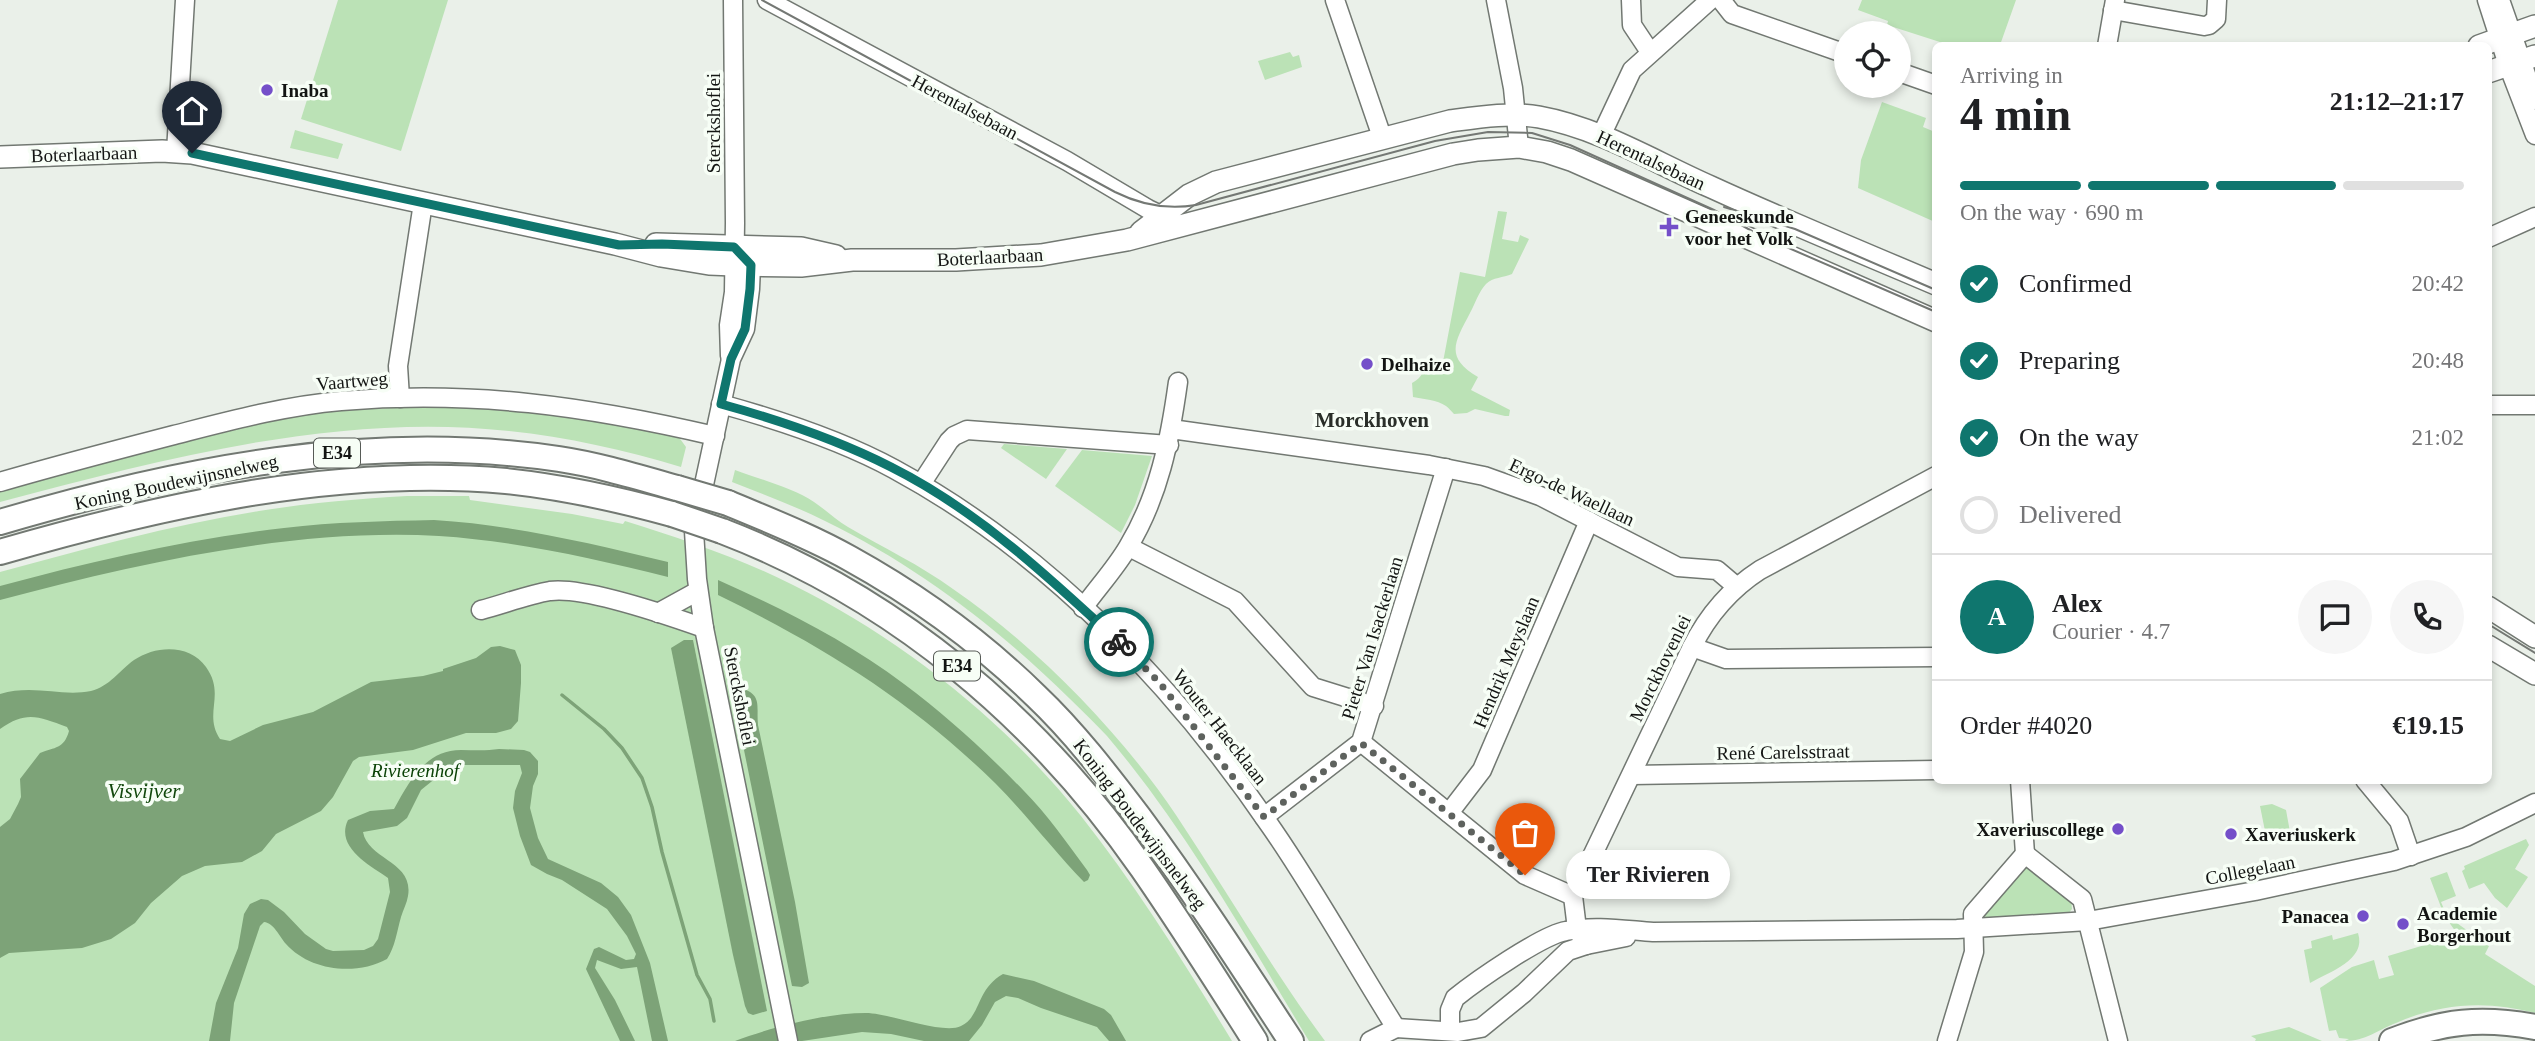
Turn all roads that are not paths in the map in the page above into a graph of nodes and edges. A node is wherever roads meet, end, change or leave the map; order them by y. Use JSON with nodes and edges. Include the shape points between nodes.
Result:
{"nodes":[{"id":1,"x":186,"y":0,"type":"edge"},
{"id":2,"x":733,"y":0,"type":"edge"},
{"id":3,"x":767,"y":0,"type":"edge"},
{"id":4,"x":1335,"y":0,"type":"edge"},
{"id":5,"x":1496,"y":0,"type":"edge"},
{"id":6,"x":1631,"y":0,"type":"edge"},
{"id":7,"x":1710,"y":0,"type":"edge"},
{"id":8,"x":1721,"y":0,"type":"edge"},
{"id":9,"x":2217,"y":0,"type":"edge"},
{"id":10,"x":2487,"y":0,"type":"edge"},
{"id":11,"x":2500,"y":0,"type":"edge"},
{"id":12,"x":2114,"y":5,"type":"edge"},
{"id":13,"x":2535,"y":26,"type":"edge"},
{"id":14,"x":2496,"y":40,"type":"edge"},
{"id":15,"x":2108,"y":42,"type":"edge"},
{"id":16,"x":1834,"y":50,"type":"edge"},
{"id":17,"x":1650,"y":52,"type":"junction"},
{"id":18,"x":2513,"y":63,"type":"edge"},
{"id":19,"x":1911,"y":76,"type":"edge"},
{"id":20,"x":1932,"y":84,"type":"edge"},
{"id":21,"x":2535,"y":100,"type":"edge"},
{"id":22,"x":1517,"y":115,"type":"junction"},
{"id":23,"x":2535,"y":135,"type":"edge"},
{"id":24,"x":1601,"y":136,"type":"junction"},
{"id":25,"x":1382,"y":137,"type":"junction"},
{"id":26,"x":1518,"y":147,"type":"junction"},
{"id":27,"x":176,"y":152,"type":"junction"},
{"id":28,"x":0,"y":157,"type":"edge"},
{"id":29,"x":423,"y":203,"type":"junction"},
{"id":30,"x":1162,"y":217,"type":"junction"},
{"id":31,"x":2535,"y":217,"type":"edge"},
{"id":32,"x":1191,"y":224,"type":"junction"},
{"id":33,"x":2492,"y":236,"type":"edge"},
{"id":34,"x":1127,"y":240,"type":"junction"},
{"id":35,"x":740,"y":259,"type":"junction"},
{"id":36,"x":1932,"y":282,"type":"edge"},
{"id":37,"x":1932,"y":319,"type":"edge"},
{"id":38,"x":1178,"y":382,"type":"dead end"},
{"id":39,"x":400,"y":398,"type":"junction"},
{"id":40,"x":721,"y":404,"type":"junction"},
{"id":41,"x":2492,"y":404,"type":"edge"},
{"id":42,"x":2535,"y":405,"type":"edge"},
{"id":43,"x":715,"y":436,"type":"junction"},
{"id":44,"x":1170,"y":437,"type":"junction"},
{"id":45,"x":1446,"y":468,"type":"junction"},
{"id":46,"x":1932,"y":478,"type":"edge"},
{"id":47,"x":0,"y":482,"type":"edge"},
{"id":48,"x":921,"y":484,"type":"junction"},
{"id":49,"x":1589,"y":521,"type":"junction"},
{"id":50,"x":0,"y":522,"type":"edge"},
{"id":51,"x":1129,"y":547,"type":"junction"},
{"id":52,"x":0,"y":552,"type":"edge"},
{"id":53,"x":1737,"y":587,"type":"junction"},
{"id":54,"x":698,"y":591,"type":"junction"},
{"id":55,"x":1083,"y":608,"type":"junction"},
{"id":56,"x":481,"y":610,"type":"dead end"},
{"id":57,"x":2492,"y":610,"type":"edge"},
{"id":58,"x":658,"y":613,"type":"junction"},
{"id":59,"x":704,"y":628,"type":"junction"},
{"id":60,"x":2535,"y":637,"type":"edge"},
{"id":61,"x":1692,"y":647,"type":"junction"},
{"id":62,"x":2492,"y":648,"type":"edge"},
{"id":63,"x":1932,"y":657,"type":"edge"},
{"id":64,"x":2535,"y":674,"type":"edge"},
{"id":65,"x":1374,"y":705,"type":"junction"},
{"id":66,"x":1361,"y":743,"type":"junction"},
{"id":67,"x":1932,"y":770,"type":"edge"},
{"id":68,"x":1632,"y":775,"type":"junction"},
{"id":69,"x":2020,"y":784,"type":"edge"},
{"id":70,"x":2368,"y":784,"type":"edge"},
{"id":71,"x":2535,"y":803,"type":"edge"},
{"id":72,"x":1449,"y":813,"type":"junction"},
{"id":73,"x":1264,"y":817,"type":"junction"},
{"id":74,"x":2025,"y":854,"type":"junction"},
{"id":75,"x":2411,"y":856,"type":"junction"},
{"id":76,"x":1573,"y":896,"type":"junction"},
{"id":77,"x":2088,"y":920,"type":"junction"},
{"id":78,"x":1974,"y":928,"type":"junction"},
{"id":79,"x":1581,"y":937,"type":"junction"},
{"id":80,"x":2535,"y":1027,"type":"edge"},
{"id":81,"x":1396,"y":1028,"type":"junction"},
{"id":82,"x":1450,"y":1031,"type":"junction"},
{"id":83,"x":787,"y":1033,"type":"edge"},
{"id":84,"x":1483,"y":1035,"type":"edge"},
{"id":85,"x":1255,"y":1041,"type":"edge"},
{"id":86,"x":1291,"y":1041,"type":"edge"},
{"id":87,"x":1370,"y":1041,"type":"edge"},
{"id":88,"x":1947,"y":1041,"type":"edge"},
{"id":89,"x":2118,"y":1041,"type":"edge"},
{"id":90,"x":2392,"y":1041,"type":"edge"}],
"edges":[{"from":1,"to":27,"type":"street"},
{"from":2,"to":35,"type":"street","name":"Sterckshoflei"},
{"from":3,"to":30,"type":"street","name":"Herentalsebaan"},
{"from":4,"to":25,"type":"street"},
{"from":5,"to":22,"type":"street"},
{"from":6,"to":17,"type":"street","via":[[1632,25]]},
{"from":7,"to":17,"type":"street"},
{"from":8,"to":16,"type":"street","via":[[1732,14]]},
{"from":9,"to":12,"type":"street","via":[[2216,19],[2204,26]]},
{"from":10,"to":14,"type":"street"},
{"from":11,"to":14,"type":"street"},
{"from":12,"to":15,"type":"street"},
{"from":13,"to":14,"type":"main road"},
{"from":14,"to":18,"type":"street"},
{"from":17,"to":24,"type":"street","via":[[1632,70]]},
{"from":18,"to":21,"type":"street"},
{"from":18,"to":23,"type":"street"},
{"from":19,"to":20,"type":"street"},
{"from":22,"to":24,"type":"main road","name":"Herentalsebaan","via":[[1558,121]]},
{"from":22,"to":25,"type":"main road","name":"Herentalsebaan","via":[[1450,121]]},
{"from":22,"to":26,"type":"street"},
{"from":24,"to":36,"type":"main road","name":"Herentalsebaan"},
{"from":25,"to":30,"type":"main road","name":"Herentalsebaan","via":[[1206,186]]},
{"from":26,"to":32,"type":"main road","name":"Herentalsebaan","via":[[1429,160]]},
{"from":26,"to":37,"type":"main road","name":"Herentalsebaan","via":[[1571,160]]},
{"from":27,"to":28,"type":"main road","name":"Boterlaarbaan"},
{"from":27,"to":29,"type":"main road","name":"Boterlaarbaan"},
{"from":29,"to":35,"type":"main road","name":"Boterlaarbaan","via":[[619,245],[662,244]]},
{"from":29,"to":39,"type":"street","via":[[398,366]]},
{"from":30,"to":32,"type":"street","name":"Herentalsebaan"},
{"from":30,"to":34,"type":"main road","name":"Boterlaarbaan"},
{"from":31,"to":33,"type":"street"},
{"from":32,"to":34,"type":"main road","name":"Boterlaarbaan"},
{"from":34,"to":35,"type":"main road","name":"Boterlaarbaan","via":[[1009,258],[852,260],[801,247]]},
{"from":35,"to":40,"type":"street","name":"Sterckshoflei","via":[[729,325],[731,359]]},
{"from":38,"to":44,"type":"street"},
{"from":39,"to":43,"type":"street","name":"Vaartweg","via":[[547,403]]},
{"from":39,"to":47,"type":"street","name":"Vaartweg","via":[[265,413]]},
{"from":40,"to":43,"type":"street","name":"Sterckshoflei"},
{"from":40,"to":48,"type":"street","name":"Wouter Haecklaan","via":[[844,446]]},
{"from":41,"to":42,"type":"street"},
{"from":43,"to":54,"type":"street","name":"Sterckshoflei","via":[[694,531]]},
{"from":44,"to":45,"type":"street","name":"Ergo-de Waellaan"},
{"from":44,"to":48,"type":"street","name":"Ergo-de Waellaan","via":[[967,430],[949,441]]},
{"from":44,"to":51,"type":"street","via":[[1147,510]]},
{"from":45,"to":49,"type":"street","name":"Ergo-de Waellaan","via":[[1505,482]]},
{"from":45,"to":65,"type":"street","name":"Pieter Van Isackerlaan"},
{"from":46,"to":53,"type":"street","name":"Morckhovenlei","via":[[1760,570]]},
{"from":48,"to":55,"type":"street","name":"Wouter Haecklaan","via":[[1016,550]]},
{"from":49,"to":53,"type":"street","name":"Ergo-de Waellaan","via":[[1678,567],[1717,570]]},
{"from":49,"to":72,"type":"street","name":"Hendrik Meyslaan","via":[[1482,770]]},
{"from":50,"to":86,"type":"highway","name":"Koning Boudewijnsnelweg","number":"E34","bridge":true,"via":[[213,470],[392,450],[561,459],[728,503],[802,534],[898,587],[993,657],[1038,698],[1111,779]]},
{"from":51,"to":55,"type":"street"},
{"from":51,"to":65,"type":"street","via":[[1235,601],[1313,687]]},
{"from":52,"to":85,"type":"highway","name":"Koning Boudewijnsnelweg","number":"E34","bridge":true,"via":[[230,497],[337,482],[437,478],[506,481],[599,495],[722,531],[787,557],[860,598],[933,647],[1013,715],[1086,795],[1141,866]]},
{"from":53,"to":61,"type":"street","name":"Morckhovenlei","via":[[1710,616]]},
{"from":54,"to":58,"type":"street"},
{"from":54,"to":59,"type":"street","name":"Sterckshoflei"},
{"from":55,"to":73,"type":"street","name":"Wouter Haecklaan","via":[[1159,682]]},
{"from":56,"to":58,"type":"street","via":[[563,591]]},
{"from":57,"to":60,"type":"main road"},
{"from":58,"to":59,"type":"street"},
{"from":59,"to":83,"type":"street","name":"Sterckshoflei"},
{"from":61,"to":63,"type":"street","via":[[1726,659]]},
{"from":61,"to":68,"type":"street","name":"Morckhovenlei"},
{"from":62,"to":64,"type":"main road"},
{"from":65,"to":66,"type":"street","name":"Pieter Van Isackerlaan"},
{"from":66,"to":72,"type":"street"},
{"from":66,"to":73,"type":"street","name":"Pieter Van Isackerlaan"},
{"from":67,"to":68,"type":"street","name":"René Carelsstraat"},
{"from":68,"to":76,"type":"street","name":"Morckhovenlei"},
{"from":69,"to":74,"type":"street"},
{"from":70,"to":75,"type":"street","via":[[2399,821]]},
{"from":71,"to":75,"type":"street","name":"Collegelaan","via":[[2466,838]]},
{"from":72,"to":76,"type":"street","via":[[1525,875]]},
{"from":73,"to":81,"type":"street","name":"Wouter Haecklaan"},
{"from":74,"to":77,"type":"street","via":[[2082,899]]},
{"from":74,"to":78,"type":"street","via":[[1973,914]]},
{"from":75,"to":77,"type":"street","name":"Collegelaan","via":[[2255,891]]},
{"from":76,"to":79,"type":"street"},
{"from":77,"to":78,"type":"street","name":"Collegelaan"},
{"from":77,"to":89,"type":"street"},
{"from":78,"to":79,"type":"street","name":"Collegelaan"},
{"from":78,"to":88,"type":"street","via":[[1974,952]]},
{"from":79,"to":82,"type":"street","name":"Collegelaan","via":[[1548,937],[1461,994],[1452,1004]]},
{"from":79,"to":84,"type":"street","name":"Collegelaan"},
{"from":80,"to":90,"type":"highway","via":[[2467,1021]]},
{"from":81,"to":82,"type":"street","name":"Collegelaan"},
{"from":81,"to":87,"type":"street"},
{"from":82,"to":84,"type":"street","name":"Collegelaan"}]}
